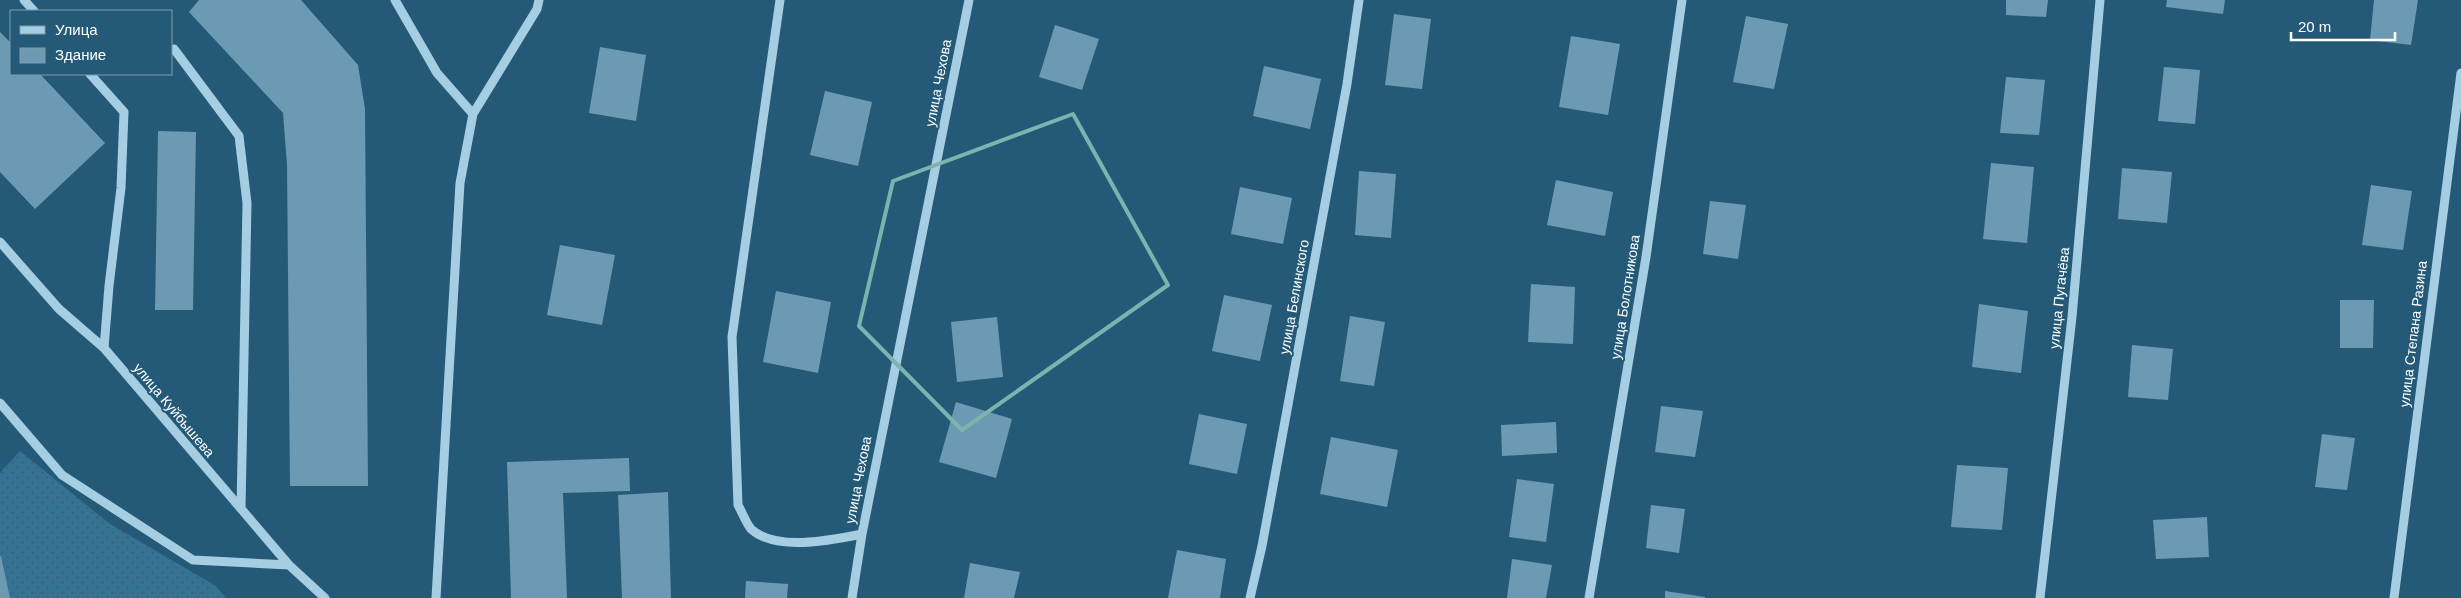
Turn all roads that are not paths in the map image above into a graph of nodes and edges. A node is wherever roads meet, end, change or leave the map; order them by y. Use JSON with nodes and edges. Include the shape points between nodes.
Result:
{"nodes":[{"id":1,"x":24,"y":0,"type":"edge"},
{"id":2,"x":395,"y":0,"type":"edge"},
{"id":3,"x":539,"y":0,"type":"edge"},
{"id":4,"x":780,"y":0,"type":"edge"},
{"id":5,"x":969,"y":0,"type":"edge"},
{"id":6,"x":1359,"y":0,"type":"edge"},
{"id":7,"x":1682,"y":0,"type":"edge"},
{"id":8,"x":2100,"y":0,"type":"edge"},
{"id":9,"x":33,"y":10,"type":"edge"},
{"id":10,"x":174,"y":49,"type":"dead end"},
{"id":11,"x":2461,"y":73,"type":"edge"},
{"id":12,"x":91,"y":75,"type":"edge"},
{"id":13,"x":473,"y":114,"type":"junction"},
{"id":14,"x":0,"y":242,"type":"edge"},
{"id":15,"x":104,"y":348,"type":"junction"},
{"id":16,"x":0,"y":403,"type":"edge"},
{"id":17,"x":241,"y":509,"type":"junction"},
{"id":18,"x":862,"y":534,"type":"junction"},
{"id":19,"x":289,"y":565,"type":"junction"},
{"id":20,"x":325,"y":598,"type":"edge"},
{"id":21,"x":436,"y":598,"type":"edge"},
{"id":22,"x":852,"y":598,"type":"edge"},
{"id":23,"x":1250,"y":598,"type":"edge"},
{"id":24,"x":1589,"y":598,"type":"edge"},
{"id":25,"x":2040,"y":598,"type":"edge"},
{"id":26,"x":2394,"y":598,"type":"edge"}],
"edges":[{"from":1,"to":9,"type":"street"},
{"from":2,"to":13,"type":"street","via":[[437,73]]},
{"from":3,"to":13,"type":"street","via":[[537,9]]},
{"from":4,"to":18,"type":"street","name":"улица Чехова","via":[[732,337],[738,504],[751,529],[773,542],[828,541]]},
{"from":5,"to":18,"type":"street","name":"улица Чехова"},
{"from":6,"to":23,"type":"street","name":"улица Белинского","via":[[1344,104]]},
{"from":7,"to":24,"type":"street","name":"улица Болотникова","via":[[1646,257]]},
{"from":8,"to":25,"type":"street","name":"улица Пугачёва","via":[[2072,317]]},
{"from":10,"to":17,"type":"street","via":[[238,136],[247,203]]},
{"from":11,"to":26,"type":"street","name":"улица Степана Разина"},
{"from":12,"to":15,"type":"street","via":[[124,112],[122,188]]},
{"from":13,"to":21,"type":"street","via":[[460,183]]},
{"from":14,"to":15,"type":"street","name":"улица Куйбышева","via":[[59,309]]},
{"from":15,"to":17,"type":"street","name":"улица Куйбышева"},
{"from":16,"to":19,"type":"street","via":[[62,475],[193,560]]},
{"from":17,"to":19,"type":"street","name":"улица Куйбышева"},
{"from":18,"to":22,"type":"street"},
{"from":19,"to":20,"type":"street","name":"улица Куйбышева"}]}
